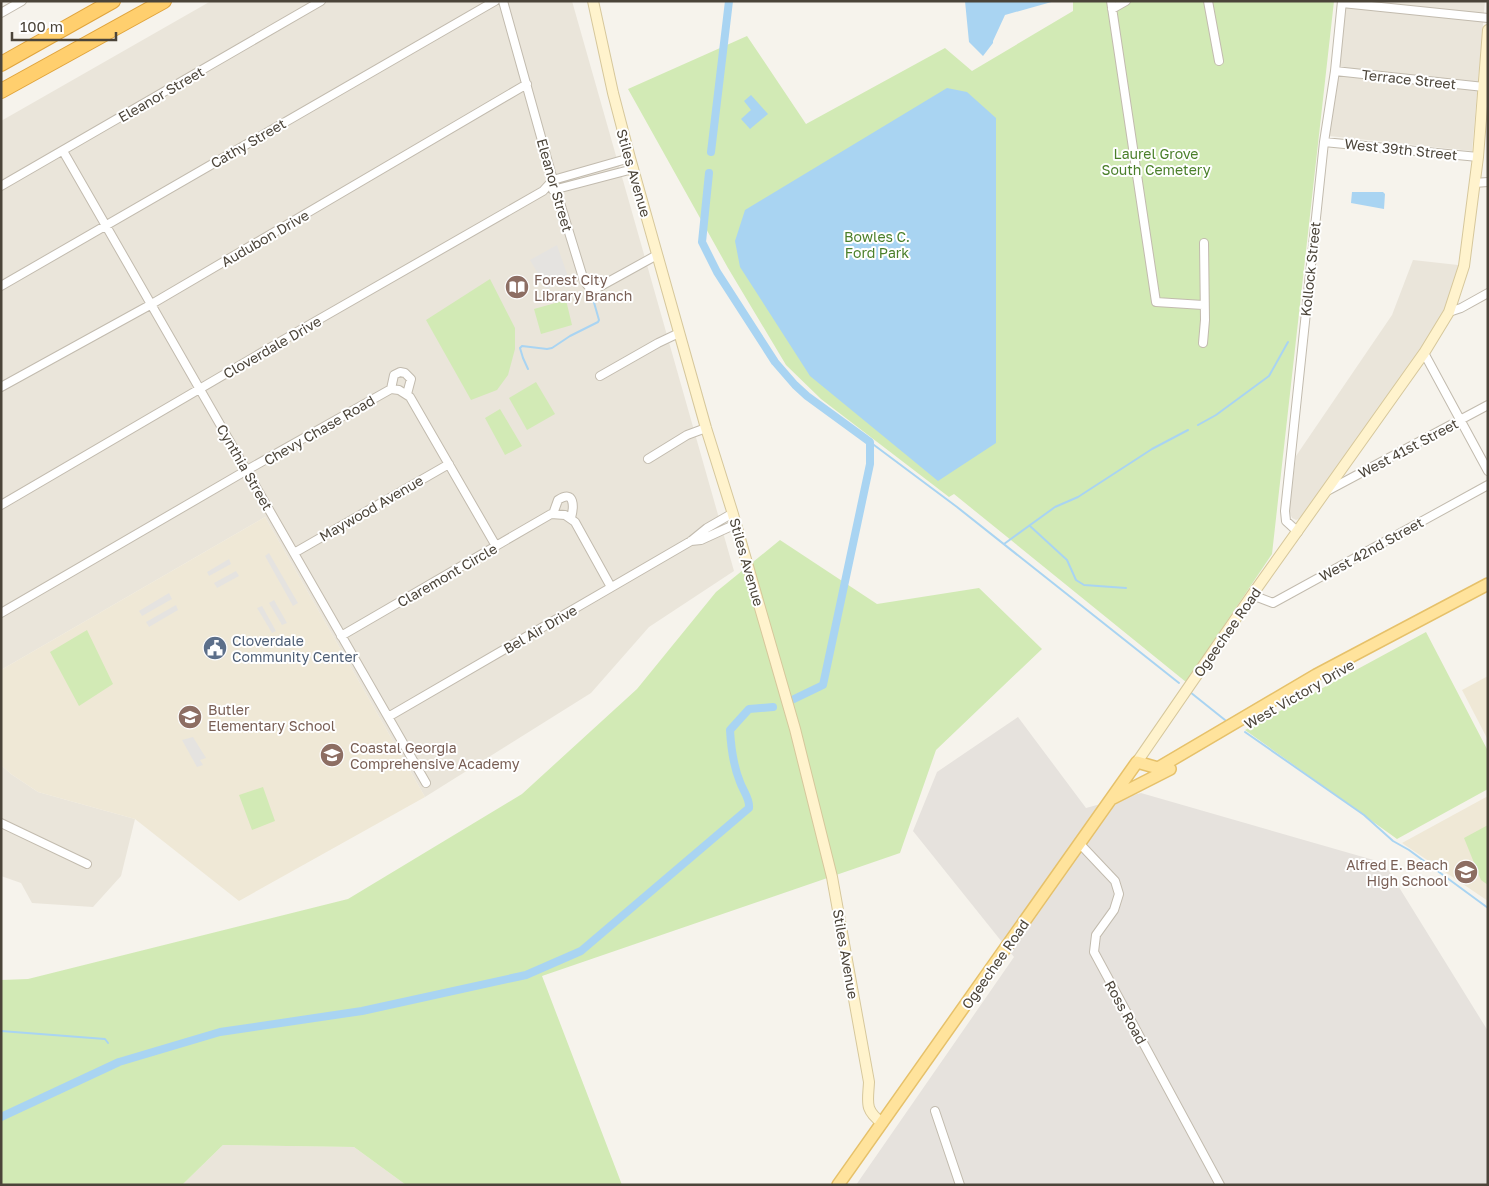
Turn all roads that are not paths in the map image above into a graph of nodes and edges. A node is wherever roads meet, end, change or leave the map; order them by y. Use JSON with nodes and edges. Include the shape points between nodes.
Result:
{"nodes":[{"id":1,"x":22,"y":1,"type":"edge"},
{"id":2,"x":113,"y":1,"type":"edge"},
{"id":3,"x":164,"y":1,"type":"edge"},
{"id":4,"x":321,"y":1,"type":"edge"},
{"id":5,"x":494,"y":1,"type":"edge"},
{"id":6,"x":503,"y":1,"type":"edge"},
{"id":7,"x":593,"y":1,"type":"edge"},
{"id":8,"x":1126,"y":1,"type":"edge"},
{"id":9,"x":1208,"y":1,"type":"edge"},
{"id":10,"x":1342,"y":2,"type":"edge"},
{"id":11,"x":1112,"y":5,"type":"edge"},
{"id":12,"x":1,"y":13,"type":"edge"},
{"id":13,"x":1488,"y":18,"type":"edge"},
{"id":14,"x":1488,"y":30,"type":"edge"},
{"id":15,"x":1219,"y":61,"type":"dead end"},
{"id":16,"x":1,"y":64,"type":"edge"},
{"id":17,"x":1486,"y":69,"type":"edge"},
{"id":18,"x":1335,"y":71,"type":"junction"},
{"id":19,"x":527,"y":84,"type":"junction"},
{"id":20,"x":1484,"y":87,"type":"junction"},
{"id":21,"x":1,"y":92,"type":"edge"},
{"id":22,"x":1324,"y":142,"type":"junction"},
{"id":23,"x":63,"y":152,"type":"junction"},
{"id":24,"x":1478,"y":157,"type":"junction"},
{"id":25,"x":630,"y":158,"type":"junction"},
{"id":26,"x":633,"y":168,"type":"junction"},
{"id":27,"x":553,"y":180,"type":"junction"},
{"id":28,"x":1488,"y":182,"type":"edge"},
{"id":29,"x":1474,"y":183,"type":"junction"},
{"id":30,"x":1,"y":186,"type":"edge"},
{"id":31,"x":556,"y":190,"type":"junction"},
{"id":32,"x":543,"y":191,"type":"junction"},
{"id":33,"x":106,"y":224,"type":"junction"},
{"id":34,"x":1204,"y":243,"type":"dead end"},
{"id":35,"x":658,"y":255,"type":"junction"},
{"id":36,"x":1,"y":286,"type":"edge"},
{"id":37,"x":1488,"y":293,"type":"edge"},
{"id":38,"x":150,"y":305,"type":"junction"},
{"id":39,"x":1203,"y":305,"type":"junction"},
{"id":40,"x":1449,"y":312,"type":"junction"},
{"id":41,"x":679,"y":333,"type":"junction"},
{"id":42,"x":1203,"y":342,"type":"dead end"},
{"id":43,"x":1424,"y":353,"type":"junction"},
{"id":44,"x":600,"y":376,"type":"dead end"},
{"id":45,"x":1,"y":387,"type":"edge"},
{"id":46,"x":391,"y":389,"type":"junction"},
{"id":47,"x":200,"y":390,"type":"junction"},
{"id":48,"x":407,"y":394,"type":"junction"},
{"id":49,"x":1488,"y":405,"type":"edge"},
{"id":50,"x":1460,"y":421,"type":"junction"},
{"id":51,"x":706,"y":428,"type":"junction"},
{"id":52,"x":648,"y":458,"type":"dead end"},
{"id":53,"x":449,"y":464,"type":"junction"},
{"id":54,"x":247,"y":470,"type":"junction"},
{"id":55,"x":1488,"y":471,"type":"edge"},
{"id":56,"x":1488,"y":485,"type":"edge"},
{"id":57,"x":1327,"y":491,"type":"junction"},
{"id":58,"x":1,"y":505,"type":"edge"},
{"id":59,"x":733,"y":513,"type":"junction"},
{"id":60,"x":553,"y":514,"type":"junction"},
{"id":61,"x":571,"y":518,"type":"junction"},
{"id":62,"x":736,"y":524,"type":"junction"},
{"id":63,"x":1298,"y":532,"type":"junction"},
{"id":64,"x":691,"y":541,"type":"junction"},
{"id":65,"x":496,"y":546,"type":"junction"},
{"id":66,"x":294,"y":553,"type":"junction"},
{"id":67,"x":1488,"y":584,"type":"edge"},
{"id":68,"x":612,"y":587,"type":"junction"},
{"id":69,"x":1488,"y":592,"type":"edge"},
{"id":70,"x":1252,"y":595,"type":"junction"},
{"id":71,"x":1,"y":613,"type":"edge"},
{"id":72,"x":341,"y":636,"type":"junction"},
{"id":73,"x":388,"y":717,"type":"junction"},
{"id":74,"x":1137,"y":762,"type":"junction"},
{"id":75,"x":426,"y":783,"type":"dead end"},
{"id":76,"x":1111,"y":799,"type":"junction"},
{"id":77,"x":1,"y":823,"type":"edge"},
{"id":78,"x":1080,"y":844,"type":"junction"},
{"id":79,"x":87,"y":864,"type":"dead end"},
{"id":80,"x":935,"y":1111,"type":"dead end"},
{"id":81,"x":882,"y":1123,"type":"junction"},
{"id":82,"x":838,"y":1185,"type":"edge"},
{"id":83,"x":960,"y":1185,"type":"edge"},
{"id":84,"x":1220,"y":1185,"type":"edge"}],
"edges":[{"from":1,"to":12,"type":"street"},
{"from":2,"to":16,"type":"highway"},
{"from":3,"to":21,"type":"highway"},
{"from":4,"to":23,"type":"street","name":"Eleanor Street"},
{"from":5,"to":33,"type":"street","name":"Cathy Street"},
{"from":6,"to":19,"type":"street","name":"Eleanor Street"},
{"from":7,"to":25,"type":"street","name":"Stiles Avenue","via":[[612,93]]},
{"from":8,"to":11,"type":"street"},
{"from":9,"to":15,"type":"street"},
{"from":10,"to":13,"type":"street"},
{"from":10,"to":18,"type":"street","name":"Kollock Street"},
{"from":11,"to":39,"type":"street","via":[[1156,302]]},
{"from":14,"to":17,"type":"street","name":"Ogeechee Road"},
{"from":17,"to":20,"type":"street","name":"Ogeechee Road"},
{"from":18,"to":20,"type":"street","name":"Terrace Street"},
{"from":18,"to":22,"type":"street","name":"Kollock Street"},
{"from":19,"to":27,"type":"street","name":"Eleanor Street"},
{"from":19,"to":38,"type":"street","name":"Audubon Drive"},
{"from":20,"to":24,"type":"street","name":"Ogeechee Road"},
{"from":22,"to":24,"type":"street","name":"West 39th Street"},
{"from":22,"to":63,"type":"street","name":"Kollock Street","via":[[1285,511],[1286,521]]},
{"from":23,"to":30,"type":"street","name":"Eleanor Street"},
{"from":23,"to":33,"type":"street","name":"Cynthia Street"},
{"from":24,"to":29,"type":"street","name":"Ogeechee Road"},
{"from":25,"to":26,"type":"street","name":"Stiles Avenue"},
{"from":25,"to":27,"type":"street"},
{"from":26,"to":31,"type":"street","name":"Cloverdale Drive"},
{"from":26,"to":35,"type":"street","name":"Stiles Avenue"},
{"from":27,"to":31,"type":"street","name":"Eleanor Street"},
{"from":27,"to":32,"type":"street","name":"Cloverdale Drive"},
{"from":28,"to":29,"type":"street"},
{"from":29,"to":40,"type":"street","name":"Ogeechee Road","via":[[1464,266]]},
{"from":31,"to":32,"type":"street","name":"Cloverdale Drive"},
{"from":31,"to":35,"type":"street","name":"Eleanor Street","via":[[584,281],[589,287],[599,287]]},
{"from":32,"to":47,"type":"street","name":"Cloverdale Drive"},
{"from":33,"to":36,"type":"street","name":"Cathy Street"},
{"from":33,"to":38,"type":"street","name":"Cynthia Street"},
{"from":34,"to":39,"type":"street"},
{"from":35,"to":41,"type":"street","name":"Stiles Avenue"},
{"from":37,"to":40,"type":"street"},
{"from":38,"to":45,"type":"street","name":"Audubon Drive"},
{"from":38,"to":47,"type":"street","name":"Cynthia Street"},
{"from":39,"to":42,"type":"street"},
{"from":40,"to":43,"type":"street","name":"Ogeechee Road"},
{"from":41,"to":44,"type":"street"},
{"from":41,"to":51,"type":"street","name":"Stiles Avenue"},
{"from":43,"to":50,"type":"street"},
{"from":43,"to":57,"type":"street","name":"Ogeechee Road"},
{"from":46,"to":48,"type":"street","name":"Chevy Chase Road"},
{"from":46,"to":48,"type":"street","via":[[394,376],[405,372],[411,379]]},
{"from":46,"to":54,"type":"street","name":"Chevy Chase Road"},
{"from":47,"to":54,"type":"street","name":"Cynthia Street"},
{"from":47,"to":58,"type":"street","name":"Cloverdale Drive"},
{"from":48,"to":53,"type":"street"},
{"from":49,"to":50,"type":"street","name":"West 41st Street"},
{"from":50,"to":55,"type":"street"},
{"from":50,"to":57,"type":"street","name":"West 41st Street"},
{"from":51,"to":52,"type":"street","via":[[687,435]]},
{"from":51,"to":59,"type":"street","name":"Stiles Avenue"},
{"from":53,"to":65,"type":"street"},
{"from":53,"to":66,"type":"street","name":"Maywood Avenue"},
{"from":54,"to":66,"type":"street","name":"Cynthia Street"},
{"from":54,"to":71,"type":"street","name":"Chevy Chase Road"},
{"from":56,"to":70,"type":"street","name":"West 42nd Street","via":[[1273,604]]},
{"from":57,"to":63,"type":"street","name":"Ogeechee Road"},
{"from":59,"to":62,"type":"street","name":"Stiles Avenue"},
{"from":59,"to":64,"type":"street","name":"Bel Air Drive"},
{"from":60,"to":61,"type":"street"},
{"from":60,"to":61,"type":"street","name":"Claremont Circle","via":[[558,500],[567,497],[574,505]]},
{"from":60,"to":65,"type":"street","name":"Claremont Circle"},
{"from":61,"to":68,"type":"street","name":"Claremont Circle"},
{"from":62,"to":64,"type":"street","name":"Bel Air Drive","via":[[701,540]]},
{"from":62,"to":81,"type":"street","name":"Stiles Avenue","via":[[795,729],[832,877],[869,1082],[868,1110]]},
{"from":63,"to":70,"type":"street","name":"Ogeechee Road"},
{"from":64,"to":68,"type":"street","name":"Bel Air Drive"},
{"from":65,"to":72,"type":"street","name":"Claremont Circle"},
{"from":66,"to":72,"type":"street","name":"Cynthia Street"},
{"from":67,"to":74,"type":"main road","name":"West Victory Drive","via":[[1316,675],[1158,768]]},
{"from":68,"to":73,"type":"street","name":"Bel Air Drive"},
{"from":69,"to":76,"type":"main road","name":"West Victory Drive","via":[[1319,681],[1161,774]]},
{"from":70,"to":74,"type":"street","name":"Ogeechee Road"},
{"from":72,"to":73,"type":"street","name":"Cynthia Street"},
{"from":73,"to":75,"type":"street","name":"Cynthia Street"},
{"from":74,"to":76,"type":"main road","name":"Ogeechee Road"},
{"from":76,"to":78,"type":"main road","name":"Ogeechee Road"},
{"from":77,"to":79,"type":"street"},
{"from":78,"to":81,"type":"main road","name":"Ogeechee Road"},
{"from":78,"to":84,"type":"street","name":"Ross Road","via":[[1115,882],[1119,894],[1114,910],[1096,935],[1094,952]]},
{"from":80,"to":83,"type":"street"},
{"from":81,"to":82,"type":"main road","name":"Ogeechee Road"}]}
